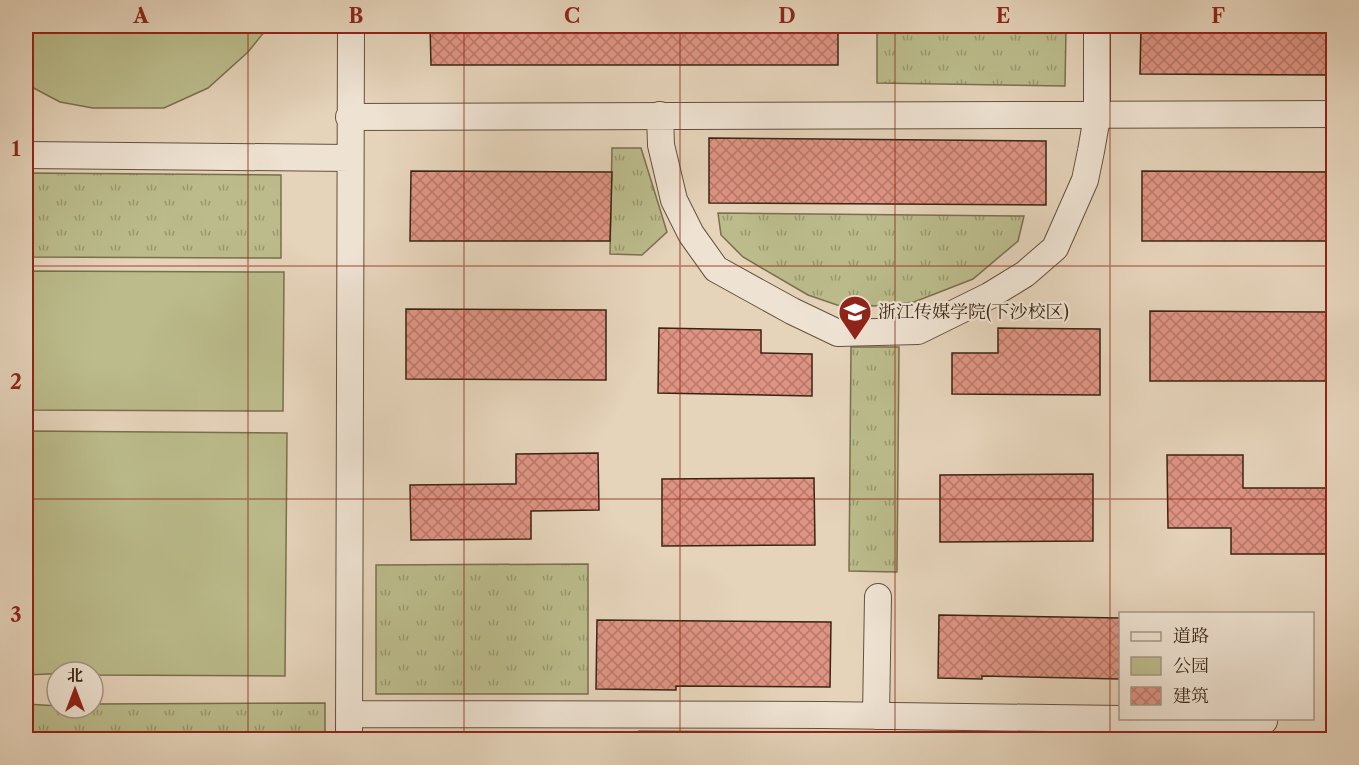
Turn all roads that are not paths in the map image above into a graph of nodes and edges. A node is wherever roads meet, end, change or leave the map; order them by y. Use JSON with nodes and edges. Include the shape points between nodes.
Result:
{"nodes":[{"id":1,"x":351,"y":26,"type":"edge"},
{"id":2,"x":1097,"y":26,"type":"edge"},
{"id":3,"x":1334,"y":114,"type":"edge"},
{"id":4,"x":660,"y":115,"type":"junction"},
{"id":5,"x":349,"y":117,"type":"junction"},
{"id":6,"x":1097,"y":117,"type":"junction"},
{"id":7,"x":26,"y":155,"type":"edge"},
{"id":8,"x":349,"y":158,"type":"junction"},
{"id":9,"x":878,"y":597,"type":"dead end"},
{"id":10,"x":349,"y":714,"type":"junction"},
{"id":11,"x":876,"y":716,"type":"junction"},
{"id":12,"x":1119,"y":719,"type":"edge"},
{"id":13,"x":1186,"y":720,"type":"edge"},
{"id":14,"x":1264,"y":721,"type":"dead end"},
{"id":15,"x":349,"y":740,"type":"edge"}],
"edges":[{"from":1,"to":5,"type":"street"},
{"from":2,"to":6,"type":"street"},
{"from":3,"to":6,"type":"street"},
{"from":4,"to":5,"type":"street"},
{"from":4,"to":6,"type":"street"},
{"from":4,"to":6,"type":"street","via":[[661,145],[674,200],[691,234],[716,269],[838,333],[918,331],[951,317],[1025,273],[1055,248],[1085,180]]},
{"from":5,"to":8,"type":"street"},
{"from":7,"to":8,"type":"street"},
{"from":8,"to":10,"type":"street"},
{"from":9,"to":11,"type":"street"},
{"from":10,"to":11,"type":"street"},
{"from":10,"to":15,"type":"street"},
{"from":11,"to":12,"type":"street"},
{"from":13,"to":14,"type":"street"}]}
